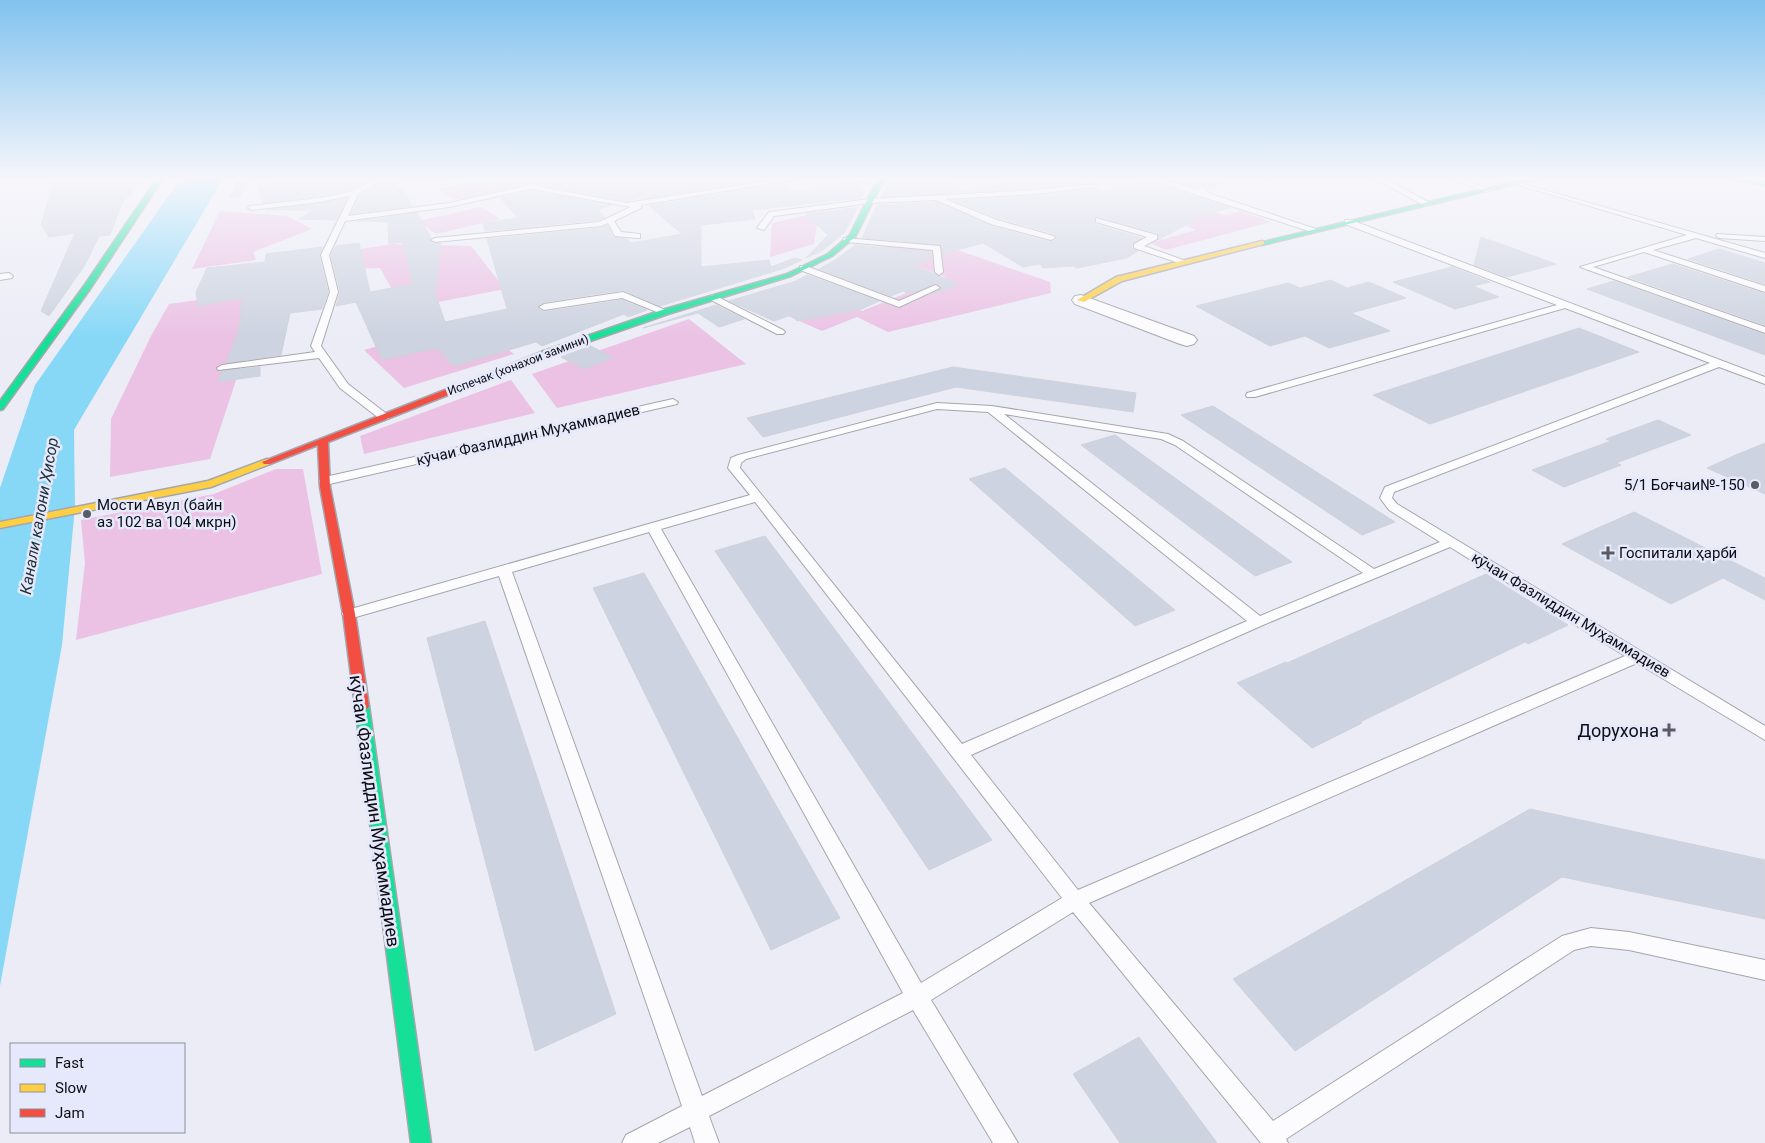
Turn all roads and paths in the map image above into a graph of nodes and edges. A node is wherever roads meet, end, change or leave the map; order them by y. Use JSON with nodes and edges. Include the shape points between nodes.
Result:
{"nodes":[{"id":1,"x":125,"y":230,"type":"edge"},
{"id":2,"x":336,"y":230,"type":"edge"},
{"id":3,"x":535,"y":230,"type":"edge"},
{"id":4,"x":616,"y":230,"type":"edge"},
{"id":5,"x":855,"y":230,"type":"edge"},
{"id":6,"x":1023,"y":230,"type":"edge"},
{"id":7,"x":1132,"y":230,"type":"edge"},
{"id":8,"x":1314,"y":230,"type":"edge"},
{"id":9,"x":1370,"y":230,"type":"edge"},
{"id":10,"x":1680,"y":230,"type":"edge"},
{"id":11,"x":1696,"y":235,"type":"junction"},
{"id":12,"x":637,"y":236,"type":"dead end"},
{"id":13,"x":1050,"y":238,"type":"dead end"},
{"id":14,"x":1765,"y":239,"type":"edge"},
{"id":15,"x":435,"y":240,"type":"dead end"},
{"id":16,"x":847,"y":240,"type":"junction"},
{"id":17,"x":1645,"y":250,"type":"junction"},
{"id":18,"x":1765,"y":256,"type":"edge"},
{"id":19,"x":1185,"y":262,"type":"junction"},
{"id":20,"x":803,"y":268,"type":"junction"},
{"id":21,"x":939,"y":272,"type":"dead end"},
{"id":22,"x":936,"y":288,"type":"dead end"},
{"id":23,"x":1765,"y":289,"type":"edge"},
{"id":24,"x":714,"y":298,"type":"junction"},
{"id":25,"x":1081,"y":300,"type":"joint"},
{"id":26,"x":1566,"y":305,"type":"junction"},
{"id":27,"x":544,"y":307,"type":"dead end"},
{"id":28,"x":665,"y":312,"type":"junction"},
{"id":29,"x":1765,"y":330,"type":"edge"},
{"id":30,"x":780,"y":332,"type":"dead end"},
{"id":31,"x":1187,"y":340,"type":"dead end"},
{"id":32,"x":323,"y":354,"type":"junction"},
{"id":33,"x":1720,"y":363,"type":"junction"},
{"id":34,"x":222,"y":368,"type":"dead end"},
{"id":35,"x":1765,"y":380,"type":"edge"},
{"id":36,"x":1251,"y":395,"type":"dead end"},
{"id":37,"x":673,"y":402,"type":"dead end"},
{"id":38,"x":0,"y":407,"type":"edge"},
{"id":39,"x":992,"y":409,"type":"junction"},
{"id":40,"x":384,"y":417,"type":"junction"},
{"id":41,"x":323,"y":441,"type":"junction"},
{"id":42,"x":325,"y":481,"type":"junction"},
{"id":43,"x":758,"y":497,"type":"junction"},
{"id":44,"x":0,"y":525,"type":"edge"},
{"id":45,"x":653,"y":527,"type":"junction"},
{"id":46,"x":1451,"y":542,"type":"junction"},
{"id":47,"x":504,"y":570,"type":"junction"},
{"id":48,"x":1373,"y":574,"type":"junction"},
{"id":49,"x":348,"y":614,"type":"junction"},
{"id":50,"x":1258,"y":622,"type":"junction"},
{"id":51,"x":1638,"y":656,"type":"junction"},
{"id":52,"x":1765,"y":734,"type":"edge"},
{"id":53,"x":959,"y":754,"type":"junction"},
{"id":54,"x":1075,"y":900,"type":"junction"},
{"id":55,"x":1765,"y":970,"type":"edge"},
{"id":56,"x":917,"y":997,"type":"junction"},
{"id":57,"x":695,"y":1112,"type":"junction"},
{"id":58,"x":1273,"y":1139,"type":"edge"},
{"id":59,"x":421,"y":1143,"type":"edge"},
{"id":60,"x":634,"y":1143,"type":"edge"},
{"id":61,"x":707,"y":1143,"type":"edge"},
{"id":62,"x":1006,"y":1143,"type":"edge"}],
"edges":[{"from":1,"to":38,"type":"street"},
{"from":2,"to":32,"type":"lane","via":[[324,255],[334,292],[316,346]]},
{"from":3,"to":15,"type":"lane"},
{"from":4,"to":12,"type":"lane","via":[[618,234]]},
{"from":5,"to":16,"type":"street","name":"Испечак (хонахои замини)"},
{"from":6,"to":13,"type":"lane"},
{"from":7,"to":19,"type":"lane","via":[[1154,237],[1137,246]]},
{"from":8,"to":19,"type":"street"},
{"from":9,"to":26,"type":"lane"},
{"from":10,"to":11,"type":"lane"},
{"from":11,"to":14,"type":"lane"},
{"from":11,"to":17,"type":"lane"},
{"from":11,"to":18,"type":"lane"},
{"from":16,"to":20,"type":"street","name":"Испечак (хонахои замини)","via":[[830,255]]},
{"from":16,"to":21,"type":"lane","via":[[937,248]]},
{"from":17,"to":23,"type":"lane"},
{"from":17,"to":29,"type":"lane","via":[[1584,267]]},
{"from":19,"to":25,"type":"street","via":[[1120,278]]},
{"from":20,"to":22,"type":"lane","via":[[899,304]]},
{"from":20,"to":24,"type":"street","name":"Испечак (хонахои замини)"},
{"from":24,"to":28,"type":"street","name":"Испечак (хонахои замини)"},
{"from":24,"to":30,"type":"lane"},
{"from":25,"to":31,"type":"street"},
{"from":26,"to":33,"type":"lane"},
{"from":26,"to":36,"type":"lane"},
{"from":27,"to":28,"type":"lane","via":[[624,294]]},
{"from":28,"to":40,"type":"street","name":"Испечак (хонахои замини)","via":[[547,353]]},
{"from":32,"to":34,"type":"lane"},
{"from":32,"to":40,"type":"lane","via":[[344,386]]},
{"from":33,"to":35,"type":"lane"},
{"from":33,"to":46,"type":"lane","name":"кӯчаи Фазлиддин Муҳаммадиев","via":[[1388,490],[1386,498],[1393,507]]},
{"from":37,"to":42,"type":"lane","name":"кӯчаи Фазлиддин Муҳаммадиев"},
{"from":39,"to":43,"type":"lane","via":[[938,406],[742,457],[735,461],[734,468]]},
{"from":39,"to":48,"type":"lane","via":[[1164,436]]},
{"from":39,"to":50,"type":"lane"},
{"from":40,"to":41,"type":"street","name":"Испечак (хонахои замини)"},
{"from":41,"to":42,"type":"street","name":"кӯчаи Фазлиддин Муҳаммадиев"},
{"from":41,"to":44,"type":"street","name":"Испечак (хонахои замини)","via":[[211,484]]},
{"from":42,"to":49,"type":"street","name":"кӯчаи Фазлиддин Муҳаммадиев"},
{"from":43,"to":45,"type":"lane"},
{"from":43,"to":53,"type":"lane"},
{"from":45,"to":47,"type":"lane"},
{"from":45,"to":56,"type":"lane"},
{"from":46,"to":48,"type":"lane"},
{"from":46,"to":51,"type":"lane","name":"кӯчаи Фазлиддин Муҳаммадиев"},
{"from":47,"to":49,"type":"lane"},
{"from":47,"to":57,"type":"lane"},
{"from":48,"to":50,"type":"lane"},
{"from":49,"to":59,"type":"street","name":"кӯчаи Фазлиддин Муҳаммадиев"},
{"from":50,"to":53,"type":"lane"},
{"from":51,"to":52,"type":"lane","name":"кӯчаи Фазлиддин Муҳаммадиев"},
{"from":51,"to":54,"type":"lane"},
{"from":53,"to":54,"type":"lane"},
{"from":54,"to":56,"type":"lane"},
{"from":54,"to":58,"type":"lane"},
{"from":55,"to":58,"type":"lane","via":[[1629,941],[1590,937],[1569,942]]},
{"from":56,"to":57,"type":"lane"},
{"from":56,"to":62,"type":"lane"},
{"from":57,"to":60,"type":"lane"},
{"from":57,"to":61,"type":"lane"}]}
